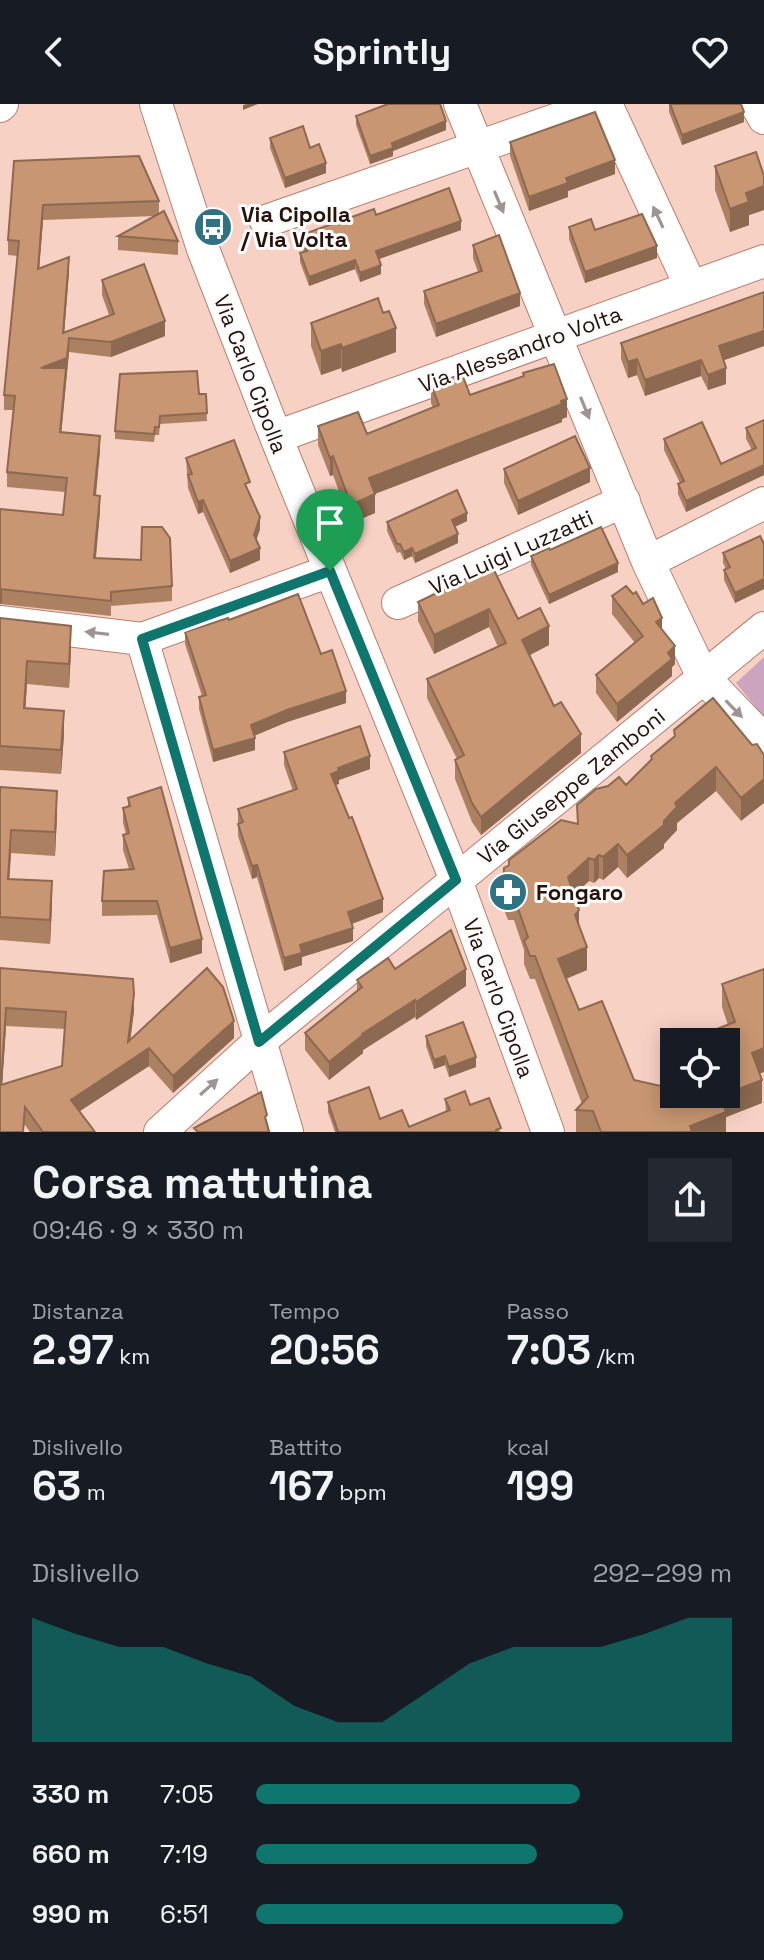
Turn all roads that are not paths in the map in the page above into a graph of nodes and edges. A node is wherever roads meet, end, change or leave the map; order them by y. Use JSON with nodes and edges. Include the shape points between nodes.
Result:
{"nodes":[{"id":1,"x":156,"y":104,"type":"edge"},
{"id":2,"x":460,"y":104,"type":"edge"},
{"id":3,"x":603,"y":104,"type":"edge"},
{"id":4,"x":756,"y":104,"type":"edge"},
{"id":5,"x":764,"y":118,"type":"edge"},
{"id":6,"x":477,"y":149,"type":"junction"},
{"id":7,"x":266,"y":221,"type":"dead end"},
{"id":8,"x":764,"y":261,"type":"edge"},
{"id":9,"x":691,"y":287,"type":"junction"},
{"id":10,"x":556,"y":336,"type":"junction"},
{"id":11,"x":276,"y":437,"type":"junction"},
{"id":12,"x":624,"y":501,"type":"junction"},
{"id":13,"x":764,"y":503,"type":"edge"},
{"id":14,"x":648,"y":562,"type":"junction"},
{"id":15,"x":330,"y":571,"type":"junction"},
{"id":16,"x":398,"y":603,"type":"dead end"},
{"id":17,"x":0,"y":622,"type":"edge"},
{"id":18,"x":764,"y":628,"type":"edge"},
{"id":19,"x":142,"y":639,"type":"junction"},
{"id":20,"x":703,"y":677,"type":"junction"},
{"id":21,"x":764,"y":740,"type":"edge"},
{"id":22,"x":456,"y":880,"type":"junction"},
{"id":23,"x":259,"y":1042,"type":"junction"},
{"id":24,"x":160,"y":1132,"type":"edge"},
{"id":25,"x":287,"y":1132,"type":"edge"},
{"id":26,"x":548,"y":1132,"type":"edge"}],
"edges":[{"from":1,"to":11,"type":"street","name":"Via Carlo Cipolla","via":[[203,249]]},
{"from":2,"to":6,"type":"street"},
{"from":3,"to":6,"type":"street"},
{"from":9,"to":3,"type":"street","one_way":true},
{"from":4,"to":5,"type":"street"},
{"from":6,"to":7,"type":"street"},
{"from":6,"to":10,"type":"street","one_way":true},
{"from":8,"to":9,"type":"street","name":"Via Alessandro Volta"},
{"from":9,"to":10,"type":"street","name":"Via Alessandro Volta"},
{"from":10,"to":11,"type":"street","name":"Via Alessandro Volta"},
{"from":10,"to":12,"type":"street","one_way":true},
{"from":11,"to":15,"type":"street","name":"Via Carlo Cipolla"},
{"from":12,"to":14,"type":"street"},
{"from":12,"to":16,"type":"street","name":"Via Luigi Luzzatti"},
{"from":13,"to":14,"type":"street"},
{"from":14,"to":20,"type":"street"},
{"from":15,"to":19,"type":"street"},
{"from":15,"to":22,"type":"street","name":"Via Carlo Cipolla"},
{"from":19,"to":17,"type":"street","one_way":true},
{"from":18,"to":20,"type":"street","name":"Via Giuseppe Zamboni"},
{"from":19,"to":23,"type":"street"},
{"from":20,"to":21,"type":"street","one_way":true},
{"from":20,"to":22,"type":"street","name":"Via Giuseppe Zamboni"},
{"from":22,"to":23,"type":"street","name":"Via Giuseppe Zamboni"},
{"from":22,"to":26,"type":"street","name":"Via Carlo Cipolla"},
{"from":24,"to":23,"type":"street","name":"Via Giuseppe Zamboni","one_way":true},
{"from":23,"to":25,"type":"street"}]}
